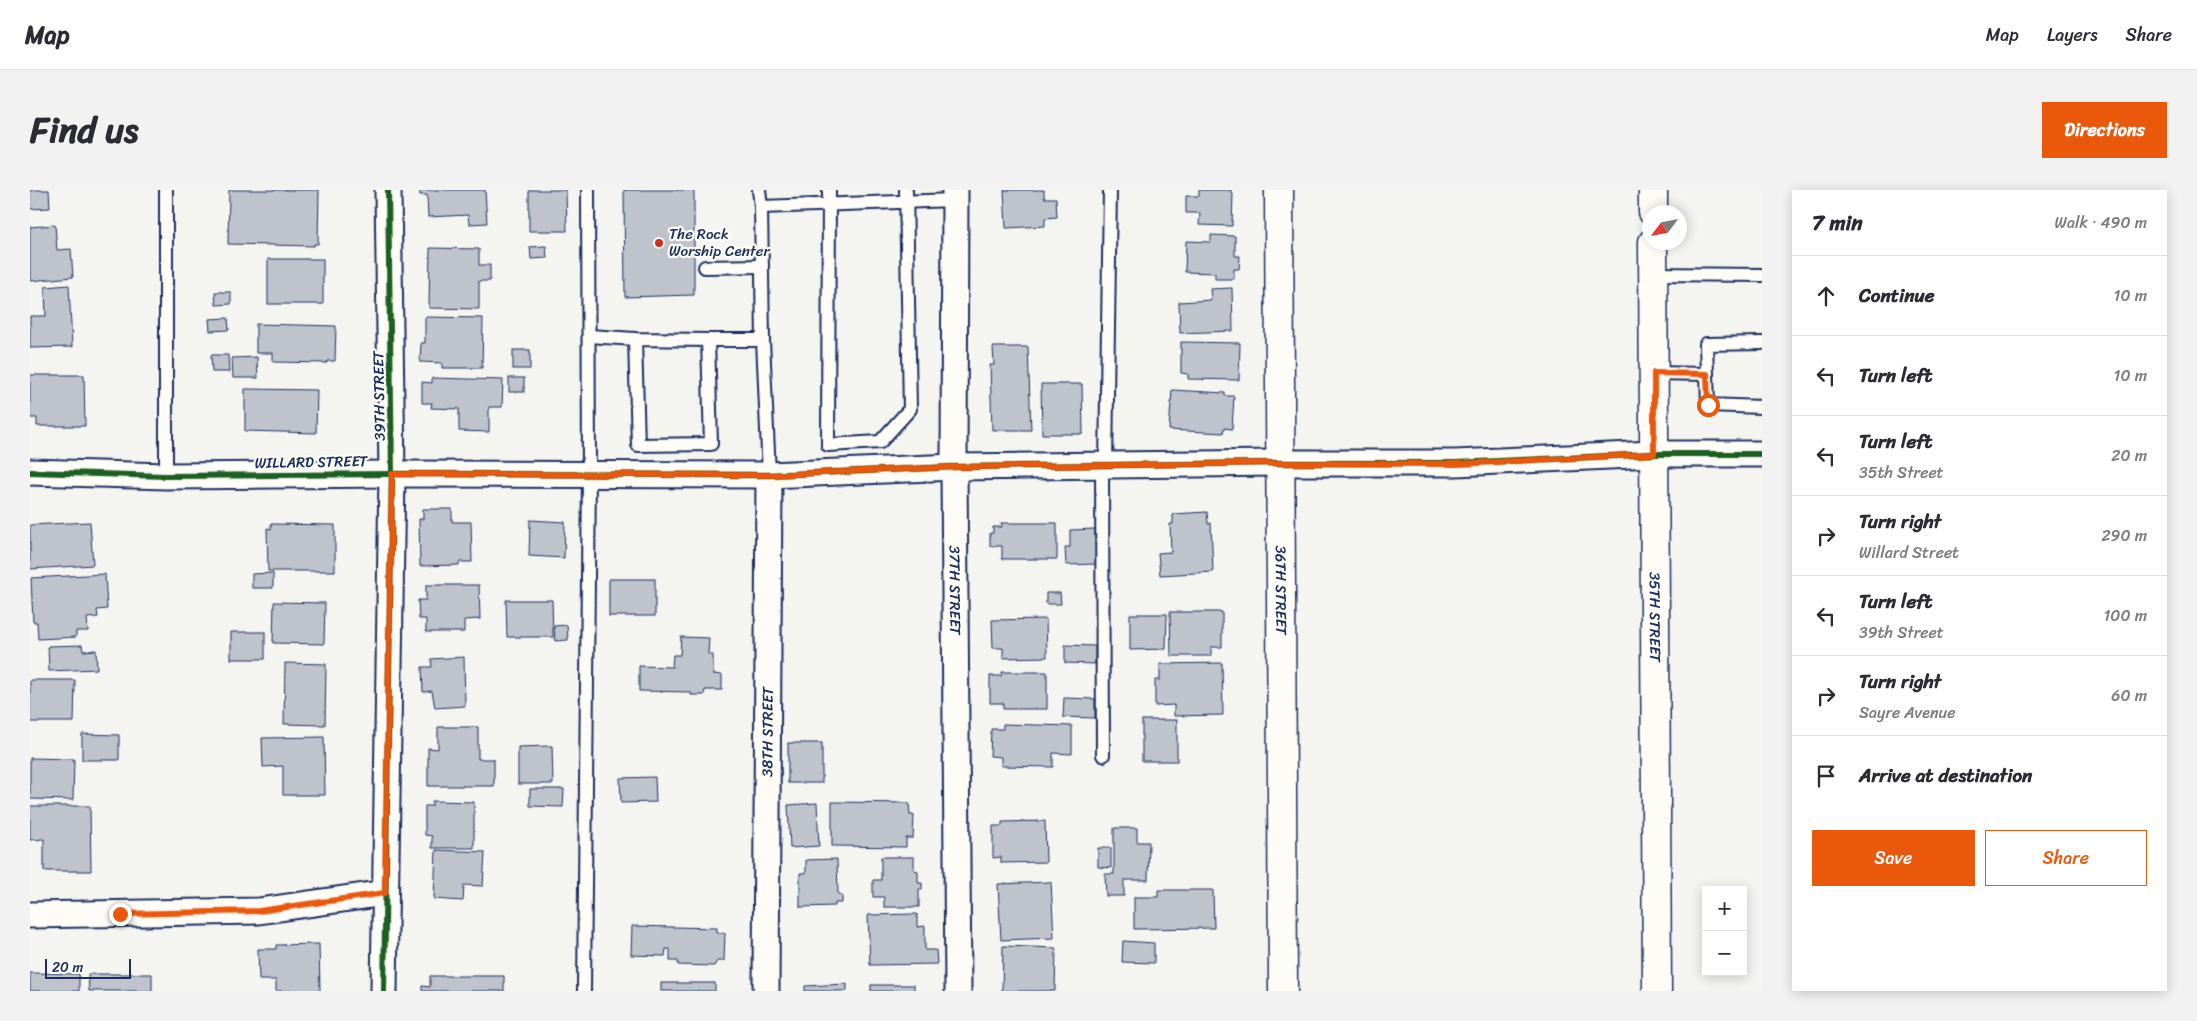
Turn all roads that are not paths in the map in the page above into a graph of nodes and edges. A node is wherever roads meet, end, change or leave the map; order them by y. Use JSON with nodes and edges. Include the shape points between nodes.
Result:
{"nodes":[{"id":1,"x":166,"y":190,"type":"edge"},
{"id":2,"x":388,"y":190,"type":"edge"},
{"id":3,"x":588,"y":190,"type":"edge"},
{"id":4,"x":759,"y":190,"type":"edge"},
{"id":5,"x":829,"y":190,"type":"edge"},
{"id":6,"x":1110,"y":190,"type":"edge"},
{"id":7,"x":1279,"y":190,"type":"edge"},
{"id":8,"x":1653,"y":190,"type":"edge"},
{"id":9,"x":954,"y":195,"type":"edge"},
{"id":10,"x":906,"y":196,"type":"edge"},
{"id":11,"x":829,"y":204,"type":"junction"},
{"id":12,"x":1653,"y":205,"type":"edge"},
{"id":13,"x":761,"y":207,"type":"junction"},
{"id":14,"x":1653,"y":250,"type":"edge"},
{"id":15,"x":762,"y":266,"type":"junction"},
{"id":16,"x":704,"y":267,"type":"dead end"},
{"id":17,"x":1653,"y":274,"type":"junction"},
{"id":18,"x":1762,"y":275,"type":"edge"},
{"id":19,"x":588,"y":336,"type":"junction"},
{"id":20,"x":635,"y":339,"type":"junction"},
{"id":21,"x":708,"y":340,"type":"junction"},
{"id":22,"x":763,"y":340,"type":"junction"},
{"id":23,"x":1762,"y":343,"type":"edge"},
{"id":24,"x":1654,"y":373,"type":"junction"},
{"id":25,"x":1707,"y":374,"type":"junction"},
{"id":26,"x":1762,"y":406,"type":"edge"},
{"id":27,"x":1654,"y":454,"type":"junction"},
{"id":28,"x":1762,"y":454,"type":"edge"},
{"id":29,"x":1280,"y":463,"type":"junction"},
{"id":30,"x":1104,"y":465,"type":"junction"},
{"id":31,"x":954,"y":467,"type":"junction"},
{"id":32,"x":30,"y":472,"type":"edge"},
{"id":33,"x":392,"y":474,"type":"junction"},
{"id":34,"x":588,"y":474,"type":"junction"},
{"id":35,"x":769,"y":475,"type":"junction"},
{"id":36,"x":166,"y":476,"type":"junction"},
{"id":37,"x":1103,"y":755,"type":"dead end"},
{"id":38,"x":385,"y":893,"type":"junction"},
{"id":39,"x":30,"y":915,"type":"edge"},
{"id":40,"x":384,"y":991,"type":"edge"},
{"id":41,"x":584,"y":991,"type":"edge"},
{"id":42,"x":766,"y":991,"type":"edge"},
{"id":43,"x":958,"y":991,"type":"edge"},
{"id":44,"x":1283,"y":991,"type":"edge"},
{"id":45,"x":1657,"y":991,"type":"edge"}],
"edges":[{"from":1,"to":36,"type":"lane"},
{"from":2,"to":33,"type":"street","name":"39TH STREET"},
{"from":3,"to":19,"type":"lane"},
{"from":4,"to":13,"type":"lane"},
{"from":5,"to":11,"type":"lane"},
{"from":6,"to":30,"type":"lane"},
{"from":7,"to":29,"type":"street","name":"36TH STREET"},
{"from":8,"to":12,"type":"street"},
{"from":9,"to":10,"type":"lane"},
{"from":9,"to":31,"type":"street","name":"37TH STREET"},
{"from":10,"to":11,"type":"lane"},
{"from":10,"to":11,"type":"lane","via":[[910,409],[880,442],[828,444]]},
{"from":11,"to":13,"type":"lane"},
{"from":13,"to":15,"type":"lane"},
{"from":14,"to":17,"type":"street","name":"35TH STREET"},
{"from":15,"to":16,"type":"lane"},
{"from":15,"to":22,"type":"lane"},
{"from":17,"to":18,"type":"lane"},
{"from":17,"to":24,"type":"street","name":"35TH STREET"},
{"from":19,"to":20,"type":"lane"},
{"from":19,"to":34,"type":"lane"},
{"from":20,"to":21,"type":"lane"},
{"from":20,"to":21,"type":"lane","via":[[638,445],[711,444]]},
{"from":21,"to":22,"type":"lane"},
{"from":22,"to":35,"type":"lane"},
{"from":23,"to":25,"type":"lane","via":[[1706,344]]},
{"from":24,"to":25,"type":"lane"},
{"from":24,"to":27,"type":"street","name":"35TH STREET"},
{"from":25,"to":26,"type":"lane","via":[[1708,405]]},
{"from":27,"to":28,"type":"street","name":"WILLARD STREET"},
{"from":27,"to":29,"type":"street","name":"WILLARD STREET","via":[[1456,464]]},
{"from":27,"to":45,"type":"street","name":"35TH STREET"},
{"from":29,"to":30,"type":"street","name":"WILLARD STREET"},
{"from":29,"to":44,"type":"street","name":"36TH STREET"},
{"from":30,"to":31,"type":"street","name":"WILLARD STREET"},
{"from":30,"to":37,"type":"lane"},
{"from":31,"to":35,"type":"street","name":"WILLARD STREET"},
{"from":31,"to":43,"type":"street","name":"37TH STREET"},
{"from":32,"to":36,"type":"street","name":"WILLARD STREET"},
{"from":33,"to":34,"type":"street","name":"WILLARD STREET"},
{"from":33,"to":36,"type":"street","name":"WILLARD STREET"},
{"from":33,"to":38,"type":"street","name":"39TH STREET"},
{"from":34,"to":35,"type":"street","name":"WILLARD STREET"},
{"from":34,"to":41,"type":"lane"},
{"from":35,"to":42,"type":"street","name":"38TH STREET"},
{"from":38,"to":39,"type":"street","via":[[259,911]]},
{"from":38,"to":40,"type":"street","name":"39TH STREET"}]}
